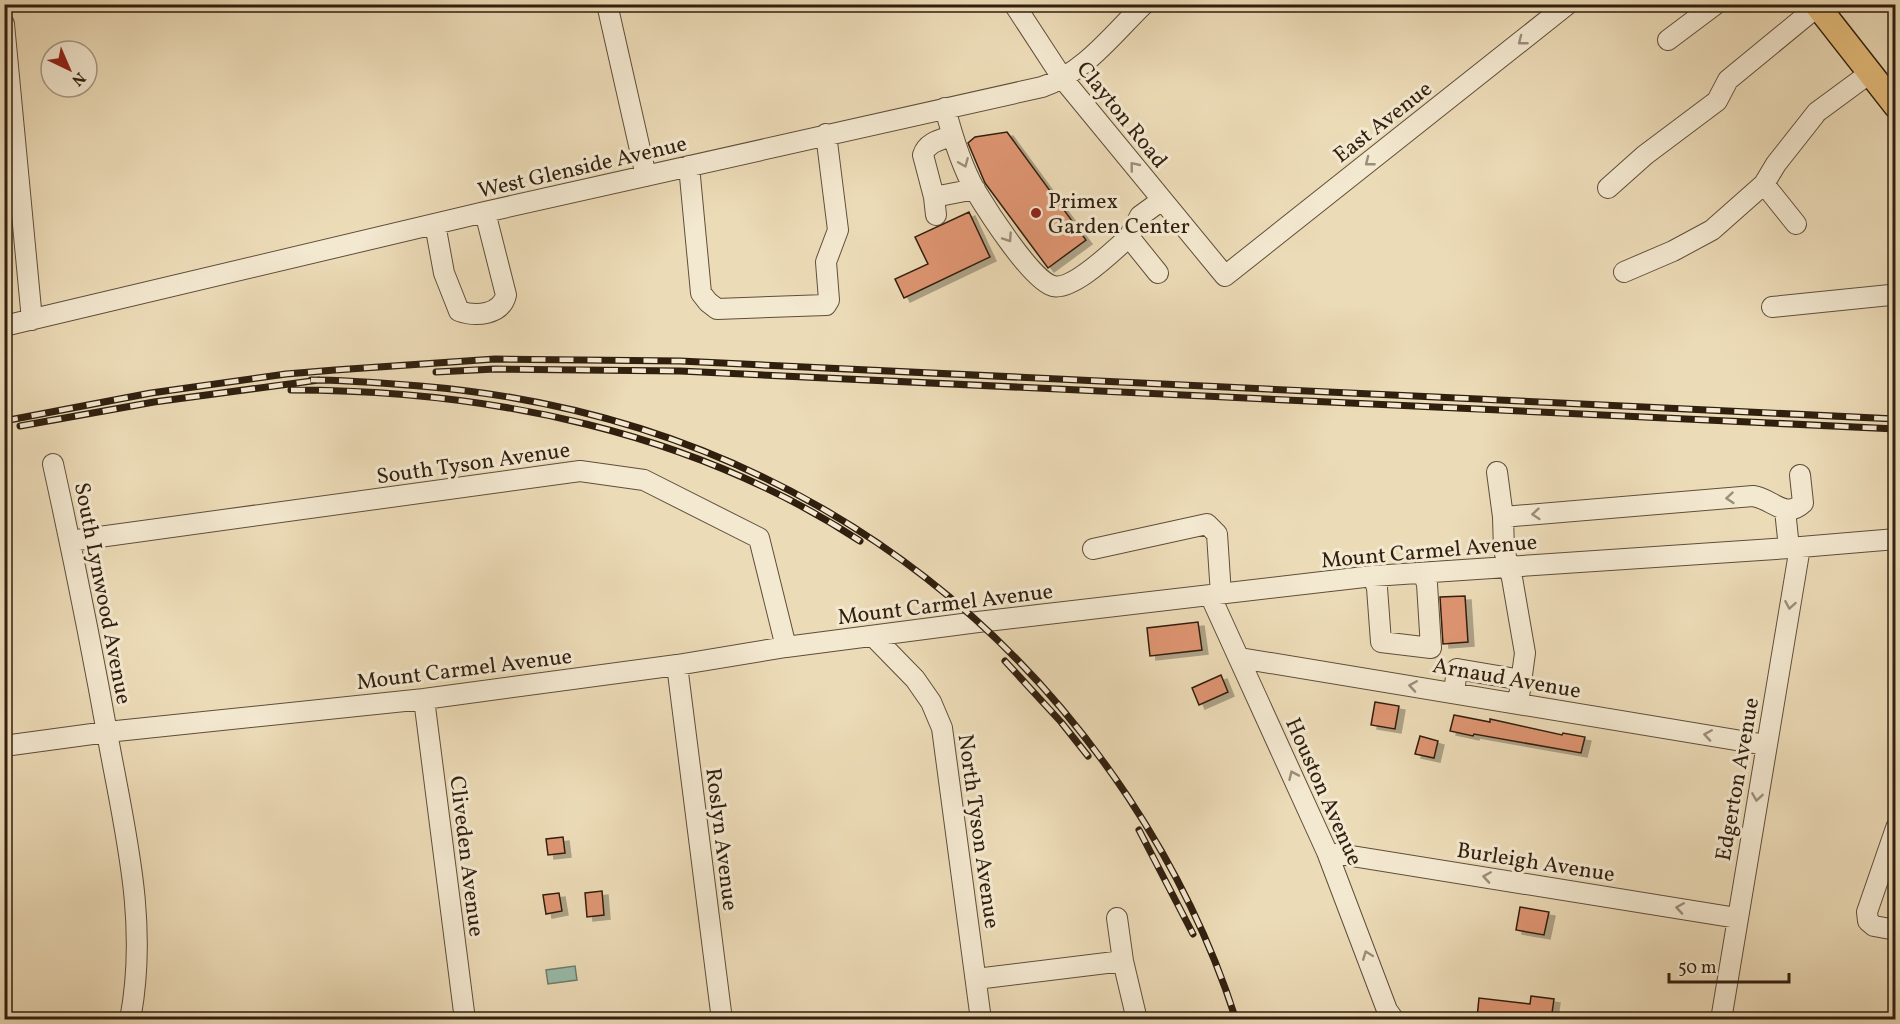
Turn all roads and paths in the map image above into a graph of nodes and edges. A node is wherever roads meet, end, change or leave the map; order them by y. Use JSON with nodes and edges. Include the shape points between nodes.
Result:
{"nodes":[{"id":1,"x":607,"y":4,"type":"edge"},
{"id":2,"x":1014,"y":4,"type":"edge"},
{"id":3,"x":1144,"y":4,"type":"edge"},
{"id":4,"x":1568,"y":4,"type":"edge"},
{"id":5,"x":1716,"y":4,"type":"edge"},
{"id":6,"x":1817,"y":5,"type":"edge"},
{"id":7,"x":4,"y":24,"type":"edge"},
{"id":8,"x":1668,"y":40,"type":"dead end"},
{"id":9,"x":1870,"y":73,"type":"junction"},
{"id":10,"x":1063,"y":79,"type":"junction"},
{"id":11,"x":1896,"y":106,"type":"edge"},
{"id":12,"x":945,"y":108,"type":"junction"},
{"id":13,"x":826,"y":134,"type":"junction"},
{"id":14,"x":952,"y":136,"type":"junction"},
{"id":15,"x":689,"y":166,"type":"junction"},
{"id":16,"x":646,"y":176,"type":"junction"},
{"id":17,"x":1764,"y":184,"type":"junction"},
{"id":18,"x":1608,"y":188,"type":"dead end"},
{"id":19,"x":975,"y":189,"type":"junction"},
{"id":20,"x":1162,"y":200,"type":"junction"},
{"id":21,"x":485,"y":212,"type":"junction"},
{"id":22,"x":435,"y":224,"type":"junction"},
{"id":23,"x":1796,"y":224,"type":"dead end"},
{"id":24,"x":1129,"y":237,"type":"junction"},
{"id":25,"x":1624,"y":272,"type":"dead end"},
{"id":26,"x":1158,"y":273,"type":"dead end"},
{"id":27,"x":1225,"y":276,"type":"joint"},
{"id":28,"x":1896,"y":298,"type":"edge"},
{"id":29,"x":1772,"y":308,"type":"dead end"},
{"id":30,"x":32,"y":320,"type":"junction"},
{"id":31,"x":4,"y":326,"type":"edge"},
{"id":32,"x":53,"y":464,"type":"dead end"},
{"id":33,"x":1497,"y":472,"type":"dead end"},
{"id":34,"x":1800,"y":475,"type":"dead end"},
{"id":35,"x":1785,"y":510,"type":"junction"},
{"id":36,"x":1503,"y":517,"type":"junction"},
{"id":37,"x":1896,"y":539,"type":"edge"},
{"id":38,"x":70,"y":542,"type":"junction"},
{"id":39,"x":1795,"y":547,"type":"junction"},
{"id":40,"x":1093,"y":549,"type":"dead end"},
{"id":41,"x":1509,"y":567,"type":"junction"},
{"id":42,"x":1423,"y":573,"type":"junction"},
{"id":43,"x":1373,"y":576,"type":"junction"},
{"id":44,"x":1215,"y":595,"type":"junction"},
{"id":45,"x":873,"y":636,"type":"junction"},
{"id":46,"x":786,"y":647,"type":"junction"},
{"id":47,"x":1240,"y":658,"type":"junction"},
{"id":48,"x":677,"y":665,"type":"junction"},
{"id":49,"x":1522,"y":680,"type":"junction"},
{"id":50,"x":1454,"y":693,"type":"junction"},
{"id":51,"x":424,"y":699,"type":"junction"},
{"id":52,"x":1518,"y":704,"type":"junction"},
{"id":53,"x":107,"y":732,"type":"junction"},
{"id":54,"x":1766,"y":745,"type":"junction"},
{"id":55,"x":4,"y":746,"type":"edge"},
{"id":56,"x":1895,"y":832,"type":"edge"},
{"id":57,"x":1327,"y":852,"type":"junction"},
{"id":58,"x":1887,"y":879,"type":"edge"},
{"id":59,"x":1117,"y":918,"type":"dead end"},
{"id":60,"x":1737,"y":918,"type":"junction"},
{"id":61,"x":1896,"y":930,"type":"edge"},
{"id":62,"x":1123,"y":961,"type":"junction"},
{"id":63,"x":976,"y":979,"type":"junction"},
{"id":64,"x":1390,"y":1015,"type":"edge"},
{"id":65,"x":130,"y":1020,"type":"edge"},
{"id":66,"x":465,"y":1020,"type":"edge"},
{"id":67,"x":722,"y":1020,"type":"edge"},
{"id":68,"x":981,"y":1020,"type":"edge"},
{"id":69,"x":1137,"y":1020,"type":"edge"},
{"id":70,"x":1721,"y":1020,"type":"edge"}],
"edges":[{"from":1,"to":16,"type":"street"},
{"from":2,"to":10,"type":"street","name":"Clayton Road"},
{"from":3,"to":10,"type":"street","name":"West Glenside Avenue"},
{"from":4,"to":27,"type":"street","name":"East Avenue","one_way":true},
{"from":5,"to":8,"type":"street"},
{"from":6,"to":9,"type":"main road"},
{"from":6,"to":18,"type":"street","via":[[1728,80],[1717,100]]},
{"from":7,"to":30,"type":"street"},
{"from":9,"to":11,"type":"main road"},
{"from":9,"to":17,"type":"street","via":[[1817,112]]},
{"from":10,"to":12,"type":"street","name":"West Glenside Avenue"},
{"from":20,"to":10,"type":"street","name":"Clayton Road","one_way":true},
{"from":12,"to":13,"type":"street","name":"West Glenside Avenue"},
{"from":12,"to":14,"type":"street"},
{"from":13,"to":15,"type":"street","name":"West Glenside Avenue"},
{"from":13,"to":15,"type":"street","via":[[838,230],[826,262],[826,305],[717,309],[708,302],[701,293]]},
{"from":14,"to":19,"type":"street","one_way":true},
{"from":14,"to":19,"type":"street","via":[[932,143],[923,155],[935,206]]},
{"from":15,"to":16,"type":"street","name":"West Glenside Avenue"},
{"from":16,"to":21,"type":"street","name":"West Glenside Avenue"},
{"from":17,"to":23,"type":"street"},
{"from":17,"to":25,"type":"street","via":[[1712,230]]},
{"from":19,"to":24,"type":"street","one_way":true,"via":[[1024,262],[1053,286],[1082,276]]},
{"from":20,"to":24,"type":"street","via":[[1140,216]]},
{"from":20,"to":27,"type":"street","name":"Clayton Road"},
{"from":21,"to":22,"type":"street","name":"West Glenside Avenue"},
{"from":21,"to":22,"type":"street","via":[[506,295],[504,303],[489,312],[459,311],[444,273]]},
{"from":22,"to":30,"type":"street","name":"West Glenside Avenue"},
{"from":24,"to":26,"type":"street"},
{"from":28,"to":29,"type":"street","via":[[1890,295]]},
{"from":30,"to":31,"type":"street","name":"West Glenside Avenue"},
{"from":32,"to":38,"type":"street","name":"South Lynwood Avenue"},
{"from":33,"to":36,"type":"street"},
{"from":34,"to":35,"type":"street","via":[[1803,503],[1797,509]]},
{"from":35,"to":36,"type":"street","one_way":true,"via":[[1753,496]]},
{"from":35,"to":39,"type":"street","name":"Edgerton Avenue"},
{"from":36,"to":41,"type":"street"},
{"from":37,"to":39,"type":"street","name":"Mount Carmel Avenue"},
{"from":38,"to":46,"type":"street","name":"South Tyson Avenue","via":[[580,471],[644,480],[759,538]]},
{"from":38,"to":53,"type":"street","name":"South Lynwood Avenue"},
{"from":39,"to":41,"type":"street","name":"Mount Carmel Avenue"},
{"from":39,"to":54,"type":"street","name":"Edgerton Avenue","one_way":true},
{"from":40,"to":44,"type":"street","via":[[1207,524],[1217,534]]},
{"from":41,"to":42,"type":"street","name":"Mount Carmel Avenue"},
{"from":41,"to":49,"type":"street","via":[[1525,653]]},
{"from":42,"to":43,"type":"street","name":"Mount Carmel Avenue"},
{"from":42,"to":43,"type":"street","via":[[1431,648],[1381,642]]},
{"from":43,"to":44,"type":"street","name":"Mount Carmel Avenue"},
{"from":44,"to":45,"type":"street","name":"Mount Carmel Avenue"},
{"from":44,"to":47,"type":"street","name":"Houston Avenue"},
{"from":45,"to":46,"type":"street","name":"Mount Carmel Avenue"},
{"from":45,"to":63,"type":"street","name":"North Tyson Avenue","via":[[915,679],[942,728]]},
{"from":46,"to":48,"type":"street","name":"Mount Carmel Avenue"},
{"from":50,"to":47,"type":"street","name":"Arnaud Avenue","one_way":true},
{"from":57,"to":47,"type":"street","name":"Houston Avenue","one_way":true},
{"from":48,"to":51,"type":"street","name":"Mount Carmel Avenue"},
{"from":48,"to":67,"type":"street","name":"Roslyn Avenue"},
{"from":49,"to":50,"type":"street","via":[[1457,669]]},
{"from":49,"to":52,"type":"street"},
{"from":50,"to":52,"type":"street","name":"Arnaud Avenue"},
{"from":51,"to":53,"type":"street","name":"Mount Carmel Avenue"},
{"from":51,"to":66,"type":"street","name":"Cliveden Avenue"},
{"from":54,"to":52,"type":"street","name":"Arnaud Avenue","one_way":true},
{"from":53,"to":55,"type":"street","name":"Mount Carmel Avenue"},
{"from":53,"to":65,"type":"street","name":"South Lynwood Avenue","via":[[137,904],[138,952]]},
{"from":54,"to":60,"type":"street","name":"Edgerton Avenue","one_way":true},
{"from":56,"to":58,"type":"street"},
{"from":60,"to":57,"type":"street","name":"Burleigh Avenue","one_way":true},
{"from":64,"to":57,"type":"street","name":"Houston Avenue","one_way":true},
{"from":58,"to":61,"type":"street","via":[[1867,912],[1868,921]]},
{"from":59,"to":62,"type":"street"},
{"from":60,"to":70,"type":"street","name":"Edgerton Avenue"},
{"from":62,"to":63,"type":"street"},
{"from":62,"to":69,"type":"street"},
{"from":63,"to":68,"type":"street","name":"North Tyson Avenue"}]}
